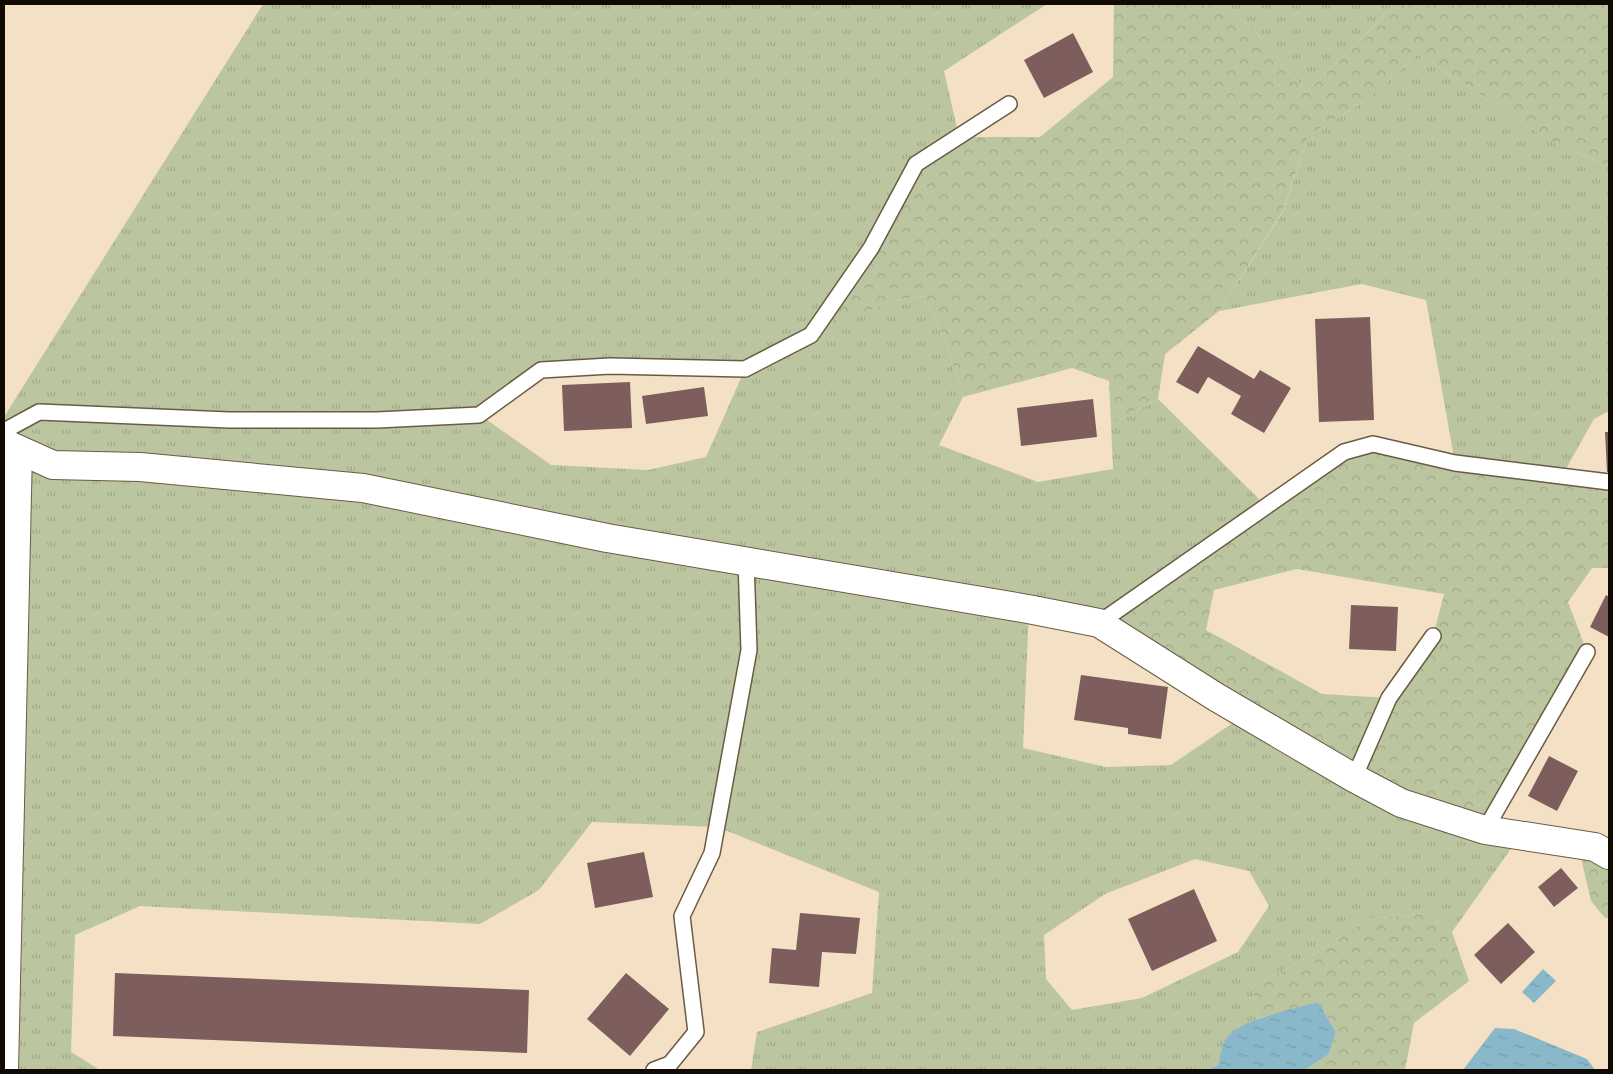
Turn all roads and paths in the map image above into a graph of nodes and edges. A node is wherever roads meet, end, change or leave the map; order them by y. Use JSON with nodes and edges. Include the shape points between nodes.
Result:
{"nodes":[{"id":1,"x":1009,"y":104,"type":"dead end"},
{"id":2,"x":9,"y":441,"type":"edge"},
{"id":3,"x":1609,"y":482,"type":"edge"},
{"id":4,"x":746,"y":561,"type":"junction"},
{"id":5,"x":1099,"y":623,"type":"junction"},
{"id":6,"x":1433,"y":636,"type":"dead end"},
{"id":7,"x":1587,"y":652,"type":"dead end"},
{"id":8,"x":1354,"y":778,"type":"junction"},
{"id":9,"x":1486,"y":830,"type":"junction"},
{"id":10,"x":1605,"y":848,"type":"edge"},
{"id":11,"x":4,"y":1070,"type":"edge"},
{"id":12,"x":654,"y":1070,"type":"edge"}],
"edges":[{"from":1,"to":2,"type":"lane","via":[[916,164],[871,248],[810,335],[745,369],[610,366],[541,370],[480,415],[377,420],[229,420],[39,412]]},
{"from":2,"to":4,"type":"street","via":[[53,465],[140,467],[363,488],[607,538]]},
{"from":2,"to":11,"type":"street"},
{"from":3,"to":5,"type":"lane","via":[[1455,463],[1373,444],[1344,452]]},
{"from":4,"to":5,"type":"street"},
{"from":4,"to":12,"type":"lane","via":[[749,650],[712,853],[682,916],[696,1032],[670,1064]]},
{"from":5,"to":8,"type":"street"},
{"from":6,"to":8,"type":"lane","via":[[1389,698]]},
{"from":7,"to":9,"type":"lane"},
{"from":8,"to":9,"type":"street","via":[[1401,803]]},
{"from":9,"to":10,"type":"street"}]}
